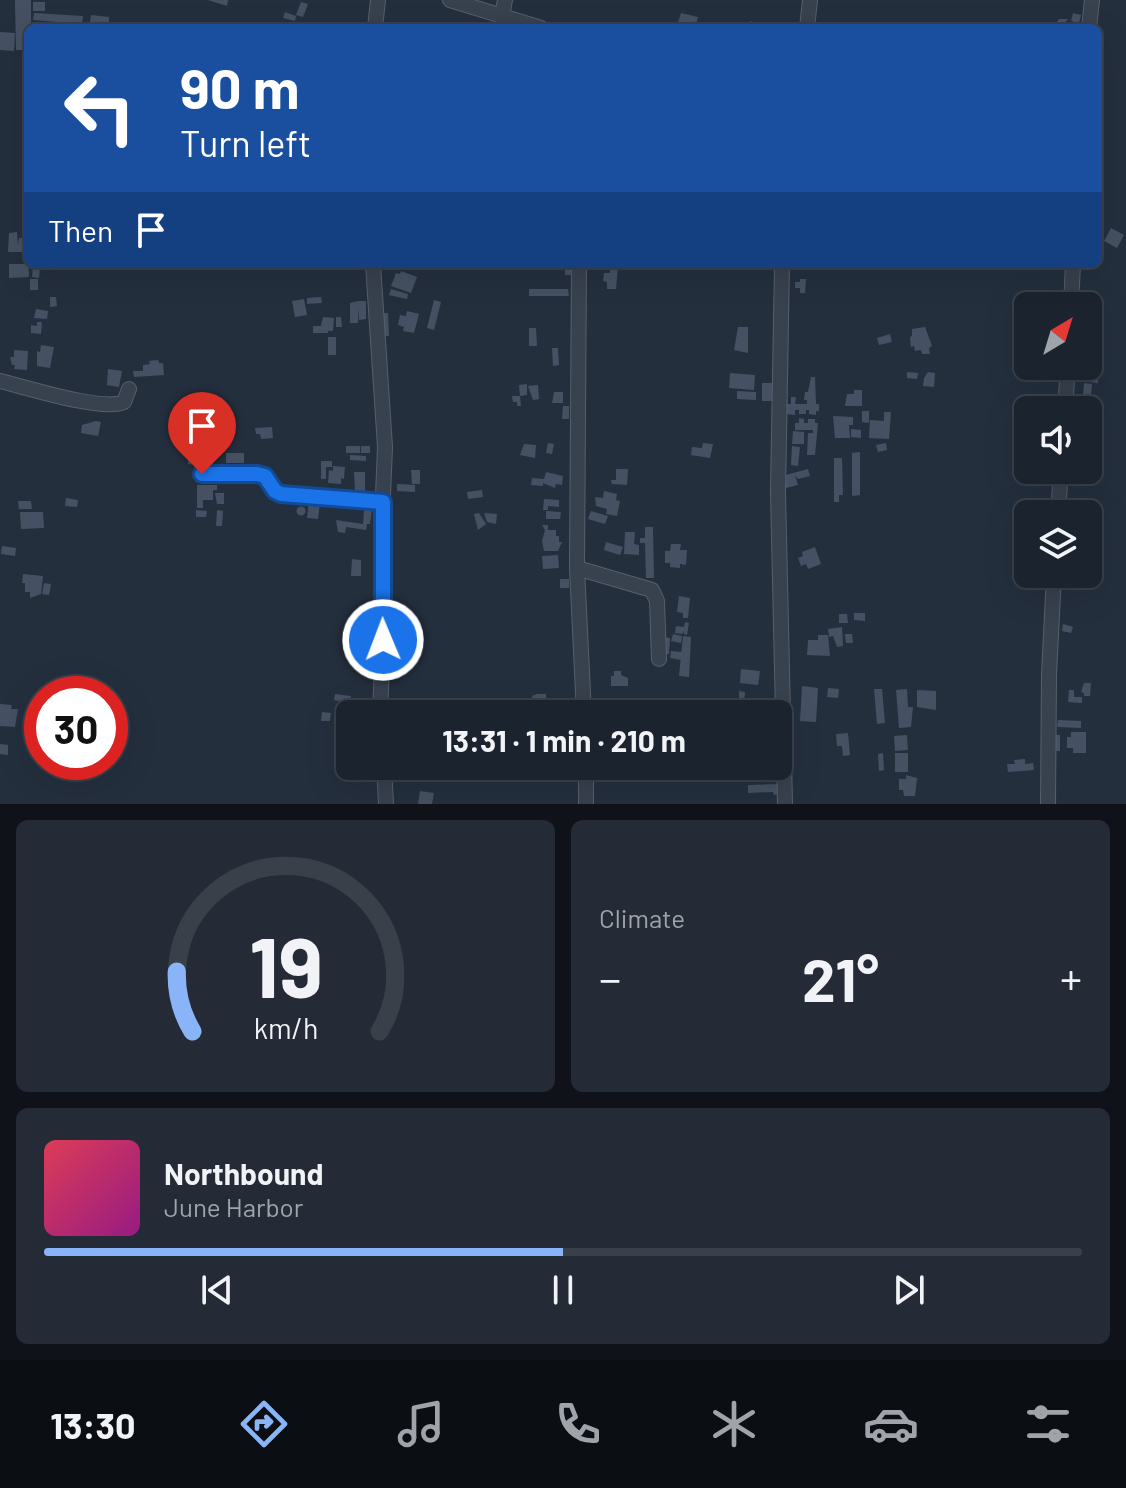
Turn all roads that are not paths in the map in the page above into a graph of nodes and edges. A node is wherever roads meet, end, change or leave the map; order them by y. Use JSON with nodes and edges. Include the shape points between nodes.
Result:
{"nodes":[{"id":1,"x":378,"y":0,"type":"edge"},
{"id":2,"x":450,"y":0,"type":"edge"},
{"id":3,"x":505,"y":0,"type":"edge"},
{"id":4,"x":810,"y":0,"type":"edge"},
{"id":5,"x":1092,"y":0,"type":"edge"},
{"id":6,"x":502,"y":16,"type":"junction"},
{"id":7,"x":375,"y":24,"type":"edge"},
{"id":8,"x":528,"y":24,"type":"edge"},
{"id":9,"x":807,"y":24,"type":"edge"},
{"id":10,"x":1089,"y":24,"type":"edge"},
{"id":11,"x":373,"y":268,"type":"edge"},
{"id":12,"x":579,"y":268,"type":"edge"},
{"id":13,"x":782,"y":268,"type":"edge"},
{"id":14,"x":1073,"y":268,"type":"edge"},
{"id":15,"x":1072,"y":292,"type":"edge"},
{"id":16,"x":0,"y":381,"type":"edge"},
{"id":17,"x":129,"y":389,"type":"dead end"},
{"id":18,"x":202,"y":474,"type":"dead end"},
{"id":19,"x":383,"y":502,"type":"junction"},
{"id":20,"x":577,"y":568,"type":"junction"},
{"id":21,"x":1053,"y":588,"type":"edge"},
{"id":22,"x":659,"y":659,"type":"dead end"},
{"id":23,"x":380,"y":700,"type":"edge"},
{"id":24,"x":583,"y":700,"type":"edge"},
{"id":25,"x":385,"y":780,"type":"edge"},
{"id":26,"x":586,"y":780,"type":"edge"},
{"id":27,"x":386,"y":804,"type":"edge"},
{"id":28,"x":586,"y":804,"type":"edge"},
{"id":29,"x":785,"y":804,"type":"edge"},
{"id":30,"x":1048,"y":804,"type":"edge"}],
"edges":[{"from":1,"to":7,"type":"street"},
{"from":2,"to":6,"type":"street"},
{"from":3,"to":6,"type":"street"},
{"from":4,"to":9,"type":"street"},
{"from":5,"to":10,"type":"street"},
{"from":6,"to":8,"type":"street"},
{"from":11,"to":19,"type":"street","via":[[385,447]]},
{"from":12,"to":20,"type":"street"},
{"from":13,"to":29,"type":"street","via":[[778,492]]},
{"from":14,"to":15,"type":"street"},
{"from":16,"to":17,"type":"street","via":[[116,406]]},
{"from":18,"to":19,"type":"street","via":[[257,474],[281,494]]},
{"from":19,"to":23,"type":"street"},
{"from":20,"to":22,"type":"street","via":[[652,590]]},
{"from":20,"to":24,"type":"street"},
{"from":21,"to":30,"type":"street"},
{"from":25,"to":27,"type":"street"},
{"from":26,"to":28,"type":"street"}]}
